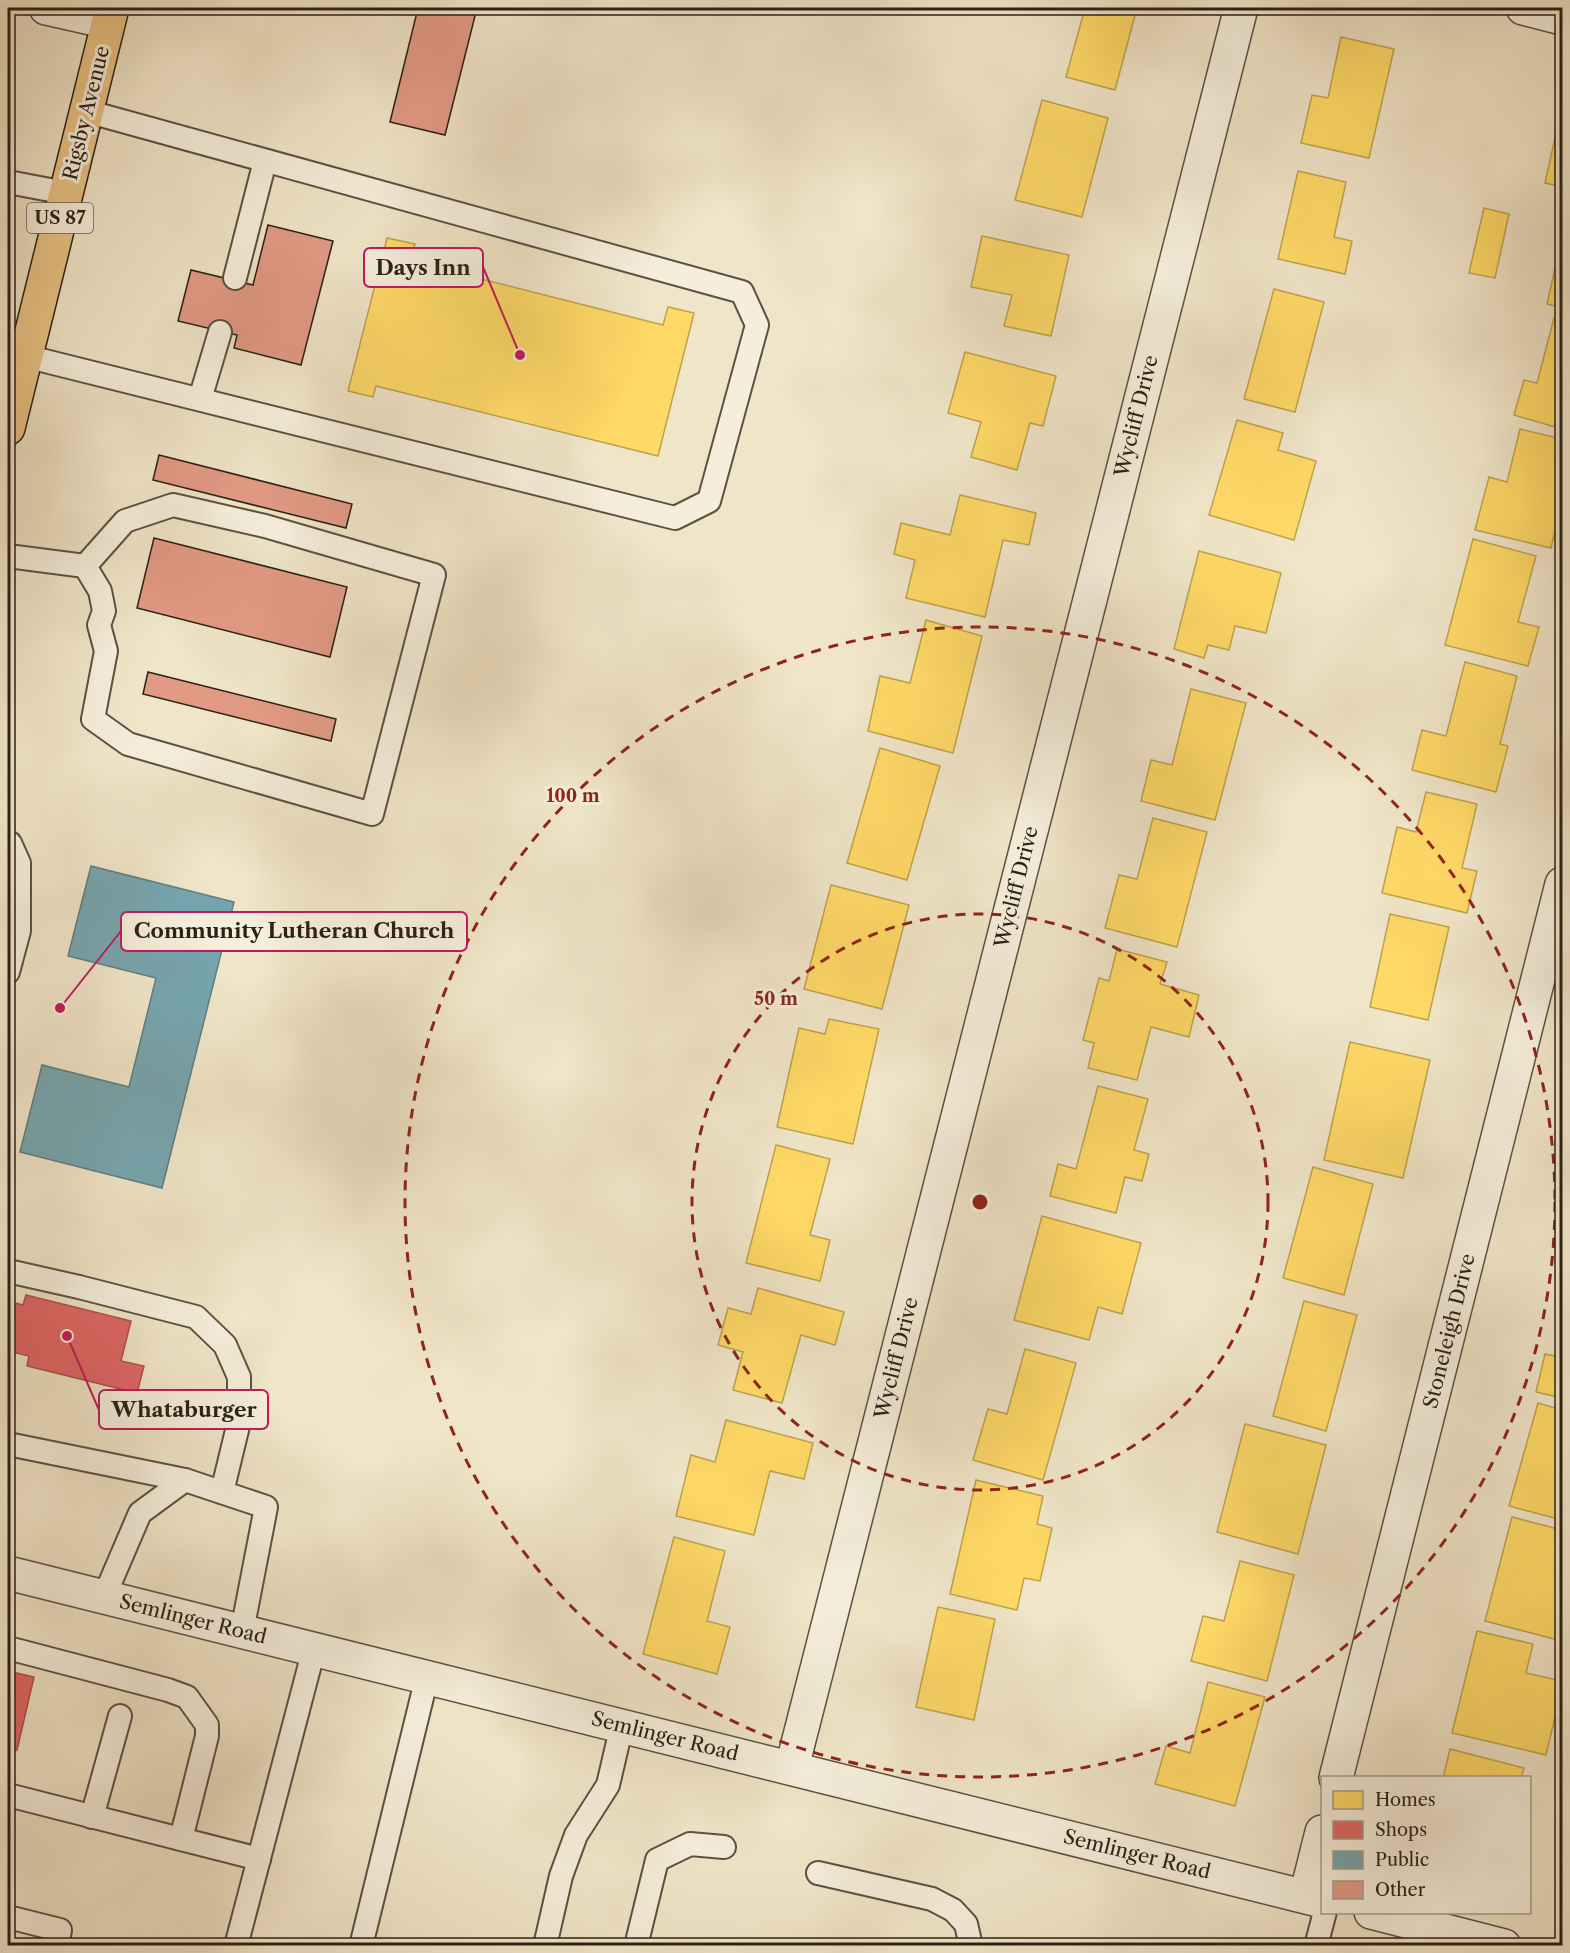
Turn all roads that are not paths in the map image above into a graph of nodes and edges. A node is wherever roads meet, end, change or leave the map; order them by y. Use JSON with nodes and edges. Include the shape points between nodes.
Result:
{"nodes":[{"id":1,"x":46,"y":8,"type":"edge"},
{"id":2,"x":1241,"y":8,"type":"edge"},
{"id":3,"x":1523,"y":8,"type":"edge"},
{"id":4,"x":110,"y":15,"type":"edge"},
{"id":5,"x":1563,"y":18,"type":"edge"},
{"id":6,"x":86,"y":111,"type":"junction"},
{"id":7,"x":265,"y":161,"type":"junction"},
{"id":8,"x":8,"y":182,"type":"edge"},
{"id":9,"x":66,"y":193,"type":"junction"},
{"id":10,"x":235,"y":278,"type":"dead end"},
{"id":11,"x":220,"y":332,"type":"dead end"},
{"id":12,"x":26,"y":356,"type":"junction"},
{"id":13,"x":201,"y":399,"type":"junction"},
{"id":14,"x":8,"y":428,"type":"edge"},
{"id":15,"x":8,"y":556,"type":"edge"},
{"id":16,"x":85,"y":566,"type":"junction"},
{"id":17,"x":8,"y":842,"type":"edge"},
{"id":18,"x":1563,"y":884,"type":"edge"},
{"id":19,"x":8,"y":972,"type":"edge"},
{"id":20,"x":8,"y":1271,"type":"edge"},
{"id":21,"x":8,"y":1444,"type":"edge"},
{"id":22,"x":185,"y":1480,"type":"junction"},
{"id":23,"x":222,"y":1492,"type":"junction"},
{"id":24,"x":8,"y":1573,"type":"edge"},
{"id":25,"x":104,"y":1597,"type":"junction"},
{"id":26,"x":242,"y":1631,"type":"junction"},
{"id":27,"x":8,"y":1648,"type":"edge"},
{"id":28,"x":314,"y":1649,"type":"junction"},
{"id":29,"x":427,"y":1677,"type":"junction"},
{"id":30,"x":120,"y":1716,"type":"dead end"},
{"id":31,"x":622,"y":1725,"type":"junction"},
{"id":32,"x":792,"y":1767,"type":"junction"},
{"id":33,"x":1337,"y":1776,"type":"edge"},
{"id":34,"x":8,"y":1796,"type":"edge"},
{"id":35,"x":92,"y":1817,"type":"junction"},
{"id":36,"x":181,"y":1839,"type":"junction"},
{"id":37,"x":724,"y":1847,"type":"dead end"},
{"id":38,"x":259,"y":1859,"type":"junction"},
{"id":39,"x":1321,"y":1860,"type":"edge"},
{"id":40,"x":818,"y":1873,"type":"dead end"},
{"id":41,"x":1318,"y":1903,"type":"edge"},
{"id":42,"x":1379,"y":1914,"type":"edge"},
{"id":43,"x":8,"y":1917,"type":"edge"},
{"id":44,"x":57,"y":1946,"type":"edge"},
{"id":45,"x":236,"y":1946,"type":"edge"},
{"id":46,"x":361,"y":1946,"type":"edge"},
{"id":47,"x":544,"y":1946,"type":"edge"},
{"id":48,"x":636,"y":1946,"type":"edge"},
{"id":49,"x":971,"y":1946,"type":"edge"},
{"id":50,"x":1317,"y":1946,"type":"edge"},
{"id":51,"x":1504,"y":1946,"type":"edge"}],
"edges":[{"from":1,"to":4,"type":"street"},
{"from":2,"to":32,"type":"street","name":"Wycliff Drive"},
{"from":3,"to":5,"type":"street"},
{"from":4,"to":6,"type":"main road","name":"Rigsby Avenue","number":"US 87"},
{"from":6,"to":7,"type":"lane"},
{"from":6,"to":9,"type":"main road","name":"Rigsby Avenue","number":"US 87"},
{"from":7,"to":10,"type":"lane"},
{"from":7,"to":13,"type":"lane","via":[[742,292],[757,325],[709,501],[675,518]]},
{"from":8,"to":9,"type":"lane"},
{"from":9,"to":12,"type":"main road","name":"Rigsby Avenue","number":"US 87"},
{"from":11,"to":13,"type":"lane"},
{"from":12,"to":13,"type":"lane"},
{"from":12,"to":14,"type":"main road","name":"Rigsby Avenue","number":"US 87"},
{"from":15,"to":16,"type":"lane"},
{"from":16,"to":16,"type":"lane","via":[[125,521],[173,505],[434,575],[372,814],[128,744],[93,719],[106,651],[99,625],[104,611],[100,591]]},
{"from":17,"to":19,"type":"lane","via":[[19,863],[19,931]]},
{"from":18,"to":33,"type":"street","name":"Stoneleigh Drive"},
{"from":20,"to":23,"type":"lane","via":[[196,1317],[225,1346],[239,1377],[239,1422]]},
{"from":21,"to":22,"type":"lane"},
{"from":22,"to":23,"type":"lane"},
{"from":22,"to":25,"type":"lane","via":[[140,1513]]},
{"from":23,"to":26,"type":"lane","via":[[266,1506]]},
{"from":24,"to":25,"type":"street","name":"Semlinger Road"},
{"from":25,"to":26,"type":"street","name":"Semlinger Road"},
{"from":26,"to":28,"type":"street","name":"Semlinger Road"},
{"from":27,"to":36,"type":"lane","via":[[187,1697],[207,1725],[207,1736]]},
{"from":28,"to":29,"type":"street","name":"Semlinger Road"},
{"from":28,"to":38,"type":"lane"},
{"from":29,"to":31,"type":"street","name":"Semlinger Road"},
{"from":29,"to":46,"type":"lane"},
{"from":30,"to":35,"type":"lane"},
{"from":31,"to":32,"type":"street","name":"Semlinger Road"},
{"from":31,"to":47,"type":"lane","via":[[608,1785],[576,1835],[561,1876]]},
{"from":32,"to":41,"type":"street","name":"Semlinger Road"},
{"from":34,"to":35,"type":"lane"},
{"from":35,"to":36,"type":"lane"},
{"from":36,"to":38,"type":"lane"},
{"from":37,"to":48,"type":"lane","via":[[690,1844],[657,1860]]},
{"from":38,"to":45,"type":"lane"},
{"from":39,"to":41,"type":"street"},
{"from":40,"to":49,"type":"lane","via":[[932,1899],[953,1910],[966,1924]]},
{"from":41,"to":50,"type":"lane"},
{"from":42,"to":51,"type":"street"},
{"from":43,"to":44,"type":"lane","via":[[60,1930]]}]}
